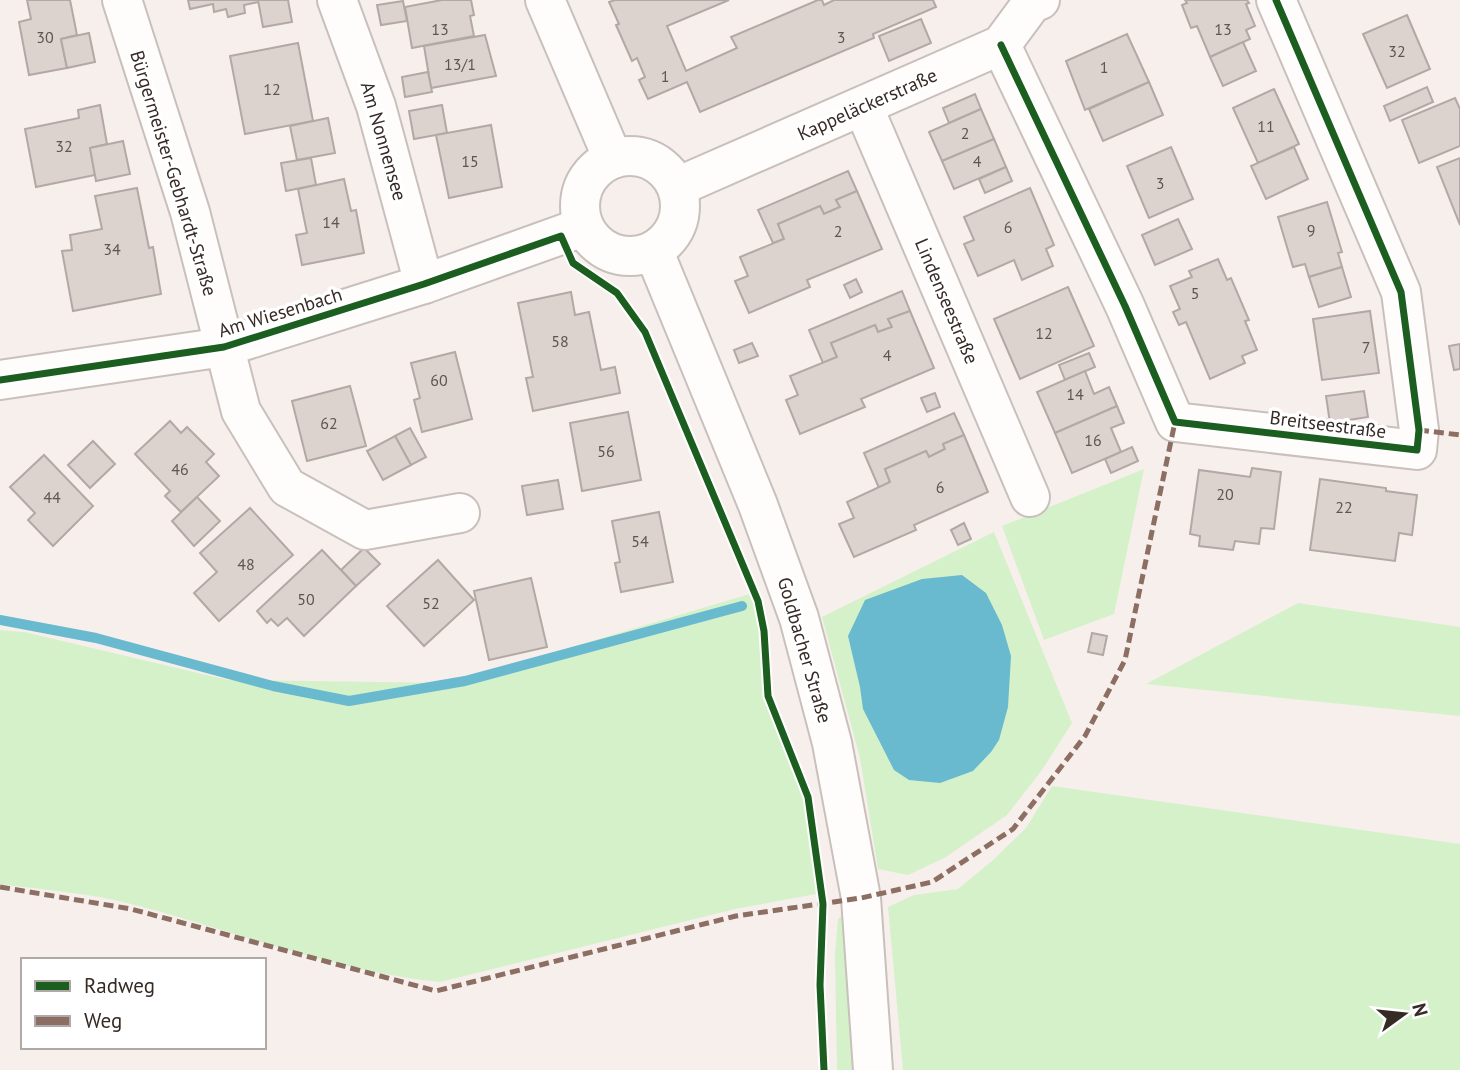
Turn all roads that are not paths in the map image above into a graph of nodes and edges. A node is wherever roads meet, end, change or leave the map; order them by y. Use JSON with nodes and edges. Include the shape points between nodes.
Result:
{"nodes":[{"id":1,"x":122,"y":0,"type":"edge"},
{"id":2,"x":337,"y":0,"type":"edge"},
{"id":3,"x":545,"y":0,"type":"edge"},
{"id":4,"x":1040,"y":0,"type":"edge"},
{"id":5,"x":1276,"y":0,"type":"edge"},
{"id":6,"x":1001,"y":45,"type":"junction"},
{"id":7,"x":863,"y":106,"type":"junction"},
{"id":8,"x":613,"y":159,"type":"junction"},
{"id":9,"x":677,"y":187,"type":"junction"},
{"id":10,"x":583,"y":227,"type":"junction"},
{"id":11,"x":654,"y":252,"type":"junction"},
{"id":12,"x":424,"y":284,"type":"junction"},
{"id":13,"x":224,"y":347,"type":"junction"},
{"id":14,"x":0,"y":380,"type":"edge"},
{"id":15,"x":1030,"y":496,"type":"dead end"},
{"id":16,"x":460,"y":513,"type":"dead end"},
{"id":17,"x":873,"y":1070,"type":"edge"}],
"edges":[{"from":1,"to":13,"type":"street","name":"Bürgermeister-Gebhardt-Straße","via":[[190,212]]},
{"from":2,"to":12,"type":"street","name":"Am Nonnensee","via":[[376,106]]},
{"from":3,"to":8,"type":"street"},
{"from":4,"to":6,"type":"street","name":"Kappeläckerstraße","via":[[1032,3]]},
{"from":5,"to":6,"type":"street","name":"Breitseestraße","via":[[1401,292],[1419,430],[1417,450],[1175,422]]},
{"from":6,"to":7,"type":"street","name":"Kappeläckerstraße"},
{"from":7,"to":9,"type":"street","name":"Kappeläckerstraße"},
{"from":7,"to":15,"type":"street","name":"Lindenseestraße"},
{"from":8,"to":9,"type":"street","via":[[645,157],[663,168]]},
{"from":8,"to":10,"type":"street","via":[[595,169],[581,191]]},
{"from":9,"to":11,"type":"street","via":[[681,206],[676,229]]},
{"from":10,"to":11,"type":"street","via":[[601,248],[620,256]]},
{"from":10,"to":12,"type":"street","name":"Am Wiesenbach"},
{"from":11,"to":17,"type":"street","name":"Goldbacher Straße","via":[[758,505],[799,618],[832,743],[861,898]]},
{"from":12,"to":13,"type":"street","name":"Am Wiesenbach"},
{"from":13,"to":14,"type":"street","name":"Am Wiesenbach"},
{"from":13,"to":16,"type":"street","name":"Am Wiesenbach","via":[[241,411],[287,487],[365,530]]}]}
